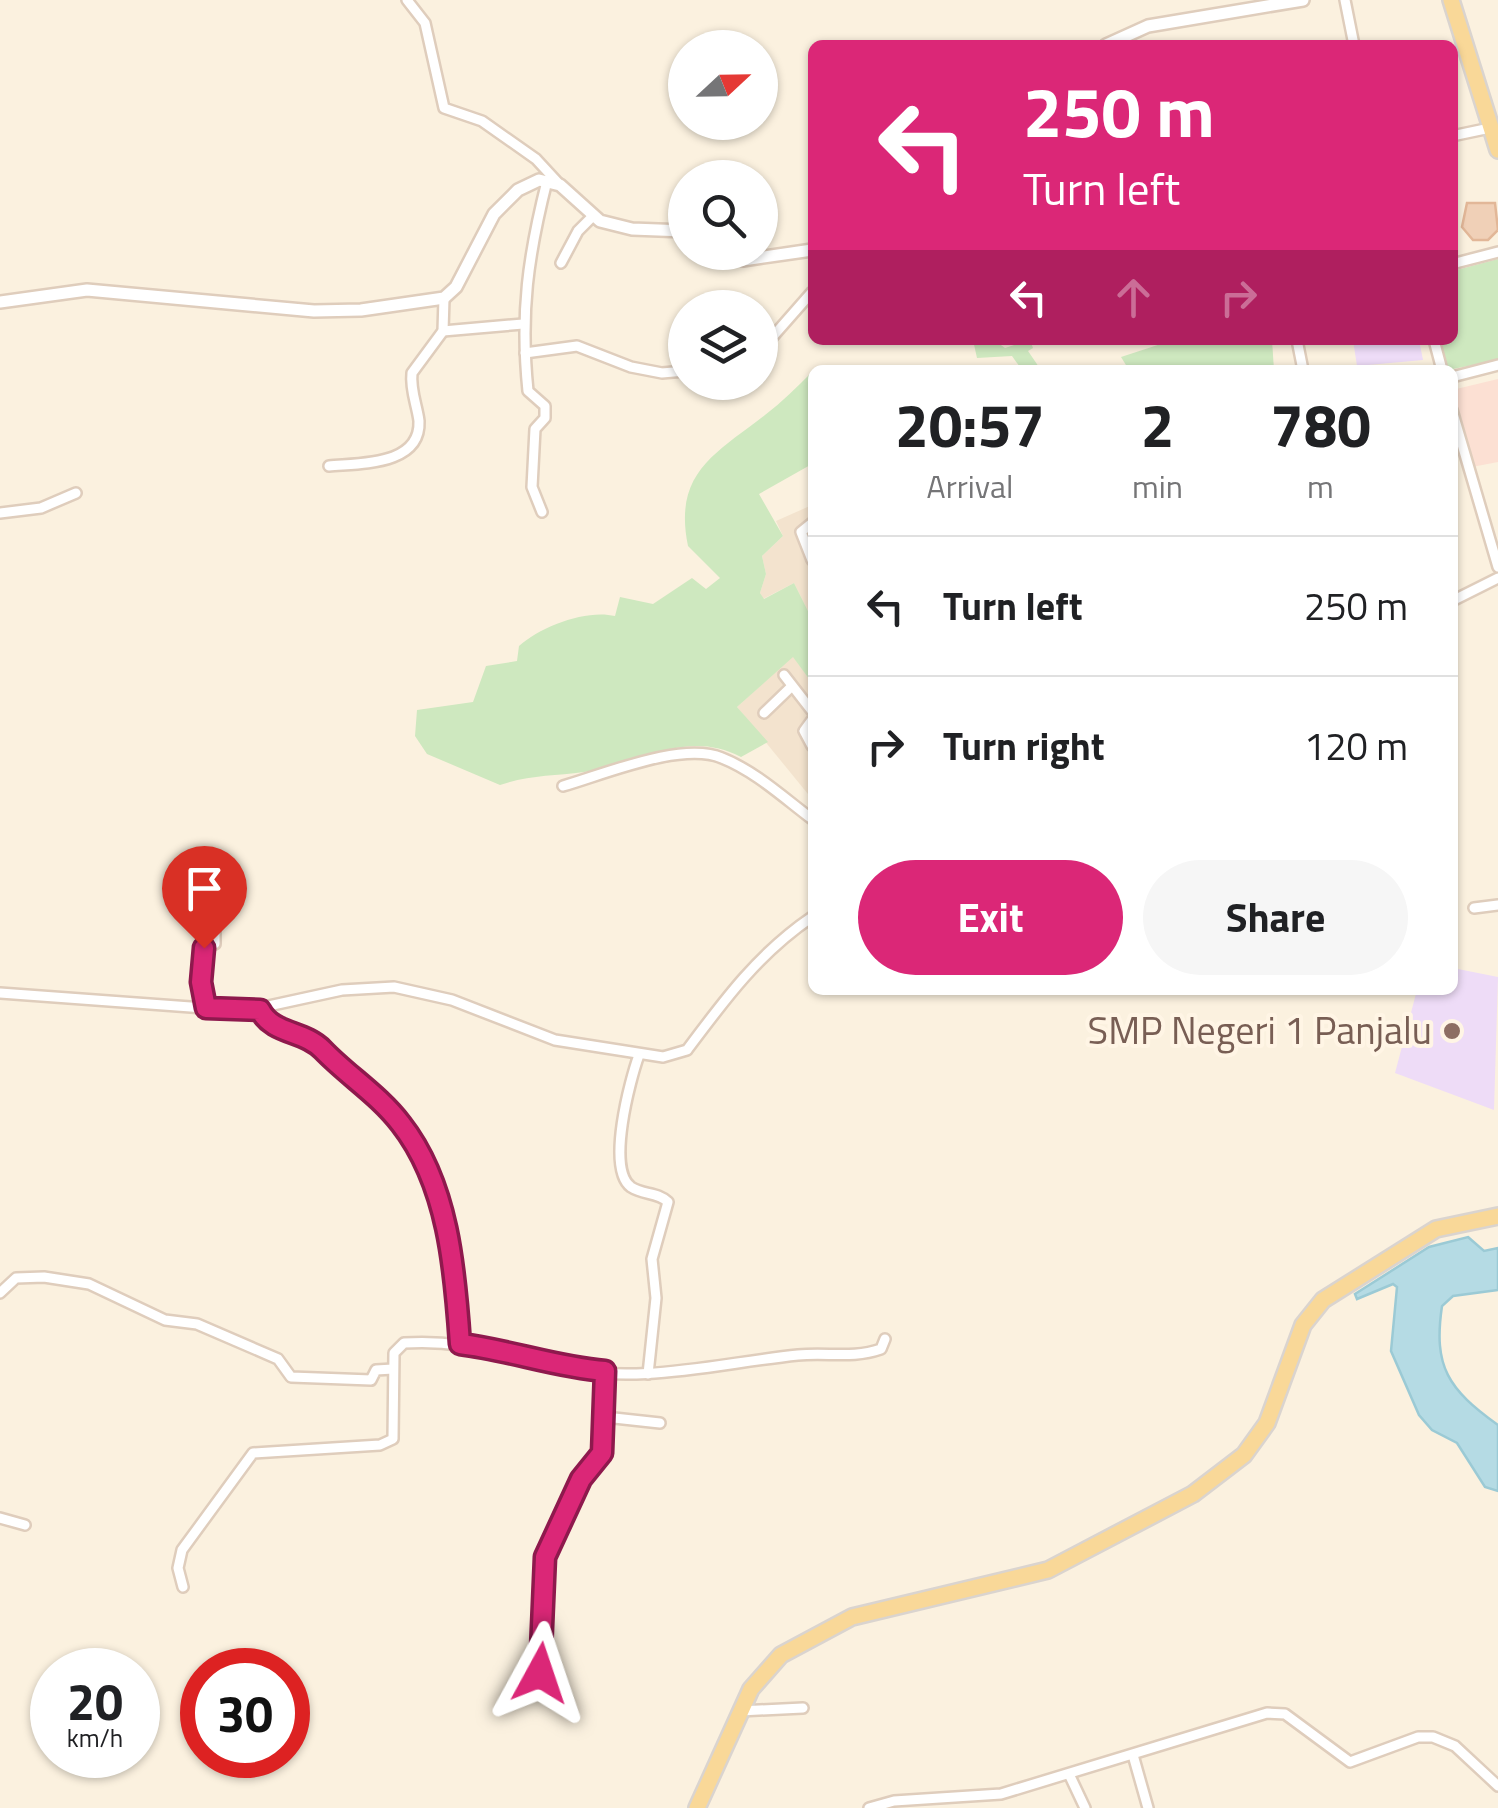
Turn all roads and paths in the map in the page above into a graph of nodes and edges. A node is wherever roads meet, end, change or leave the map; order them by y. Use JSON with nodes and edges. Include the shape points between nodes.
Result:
{"nodes":[{"id":1,"x":407,"y":0,"type":"edge"},
{"id":2,"x":1303,"y":0,"type":"edge"},
{"id":3,"x":1345,"y":0,"type":"edge"},
{"id":4,"x":1452,"y":0,"type":"edge"},
{"id":5,"x":1117,"y":40,"type":"edge"},
{"id":6,"x":1353,"y":40,"type":"edge"},
{"id":7,"x":1490,"y":128,"type":"junction"},
{"id":8,"x":1458,"y":135,"type":"edge"},
{"id":9,"x":1498,"y":150,"type":"edge"},
{"id":10,"x":553,"y":183,"type":"junction"},
{"id":11,"x":592,"y":217,"type":"junction"},
{"id":12,"x":668,"y":230,"type":"edge"},
{"id":13,"x":808,"y":251,"type":"edge"},
{"id":14,"x":1498,"y":252,"type":"edge"},
{"id":15,"x":778,"y":255,"type":"edge"},
{"id":16,"x":1458,"y":262,"type":"edge"},
{"id":17,"x":561,"y":263,"type":"dead end"},
{"id":18,"x":808,"y":297,"type":"edge"},
{"id":19,"x":444,"y":298,"type":"junction"},
{"id":20,"x":0,"y":302,"type":"edge"},
{"id":21,"x":522,"y":324,"type":"junction"},
{"id":22,"x":443,"y":330,"type":"junction"},
{"id":23,"x":778,"y":331,"type":"edge"},
{"id":24,"x":526,"y":353,"type":"junction"},
{"id":25,"x":1498,"y":365,"type":"edge"},
{"id":26,"x":668,"y":370,"type":"edge"},
{"id":27,"x":1458,"y":375,"type":"edge"},
{"id":28,"x":1458,"y":450,"type":"edge"},
{"id":29,"x":329,"y":466,"type":"dead end"},
{"id":30,"x":76,"y":493,"type":"dead end"},
{"id":31,"x":542,"y":512,"type":"dead end"},
{"id":32,"x":0,"y":513,"type":"edge"},
{"id":33,"x":808,"y":527,"type":"edge"},
{"id":34,"x":808,"y":549,"type":"edge"},
{"id":35,"x":1498,"y":567,"type":"edge"},
{"id":36,"x":1498,"y":578,"type":"edge"},
{"id":37,"x":1458,"y":598,"type":"edge"},
{"id":38,"x":784,"y":674,"type":"dead end"},
{"id":39,"x":791,"y":687,"type":"junction"},
{"id":40,"x":808,"y":706,"type":"edge"},
{"id":41,"x":764,"y":713,"type":"dead end"},
{"id":42,"x":563,"y":786,"type":"dead end"},
{"id":43,"x":808,"y":816,"type":"edge"},
{"id":44,"x":233,"y":888,"type":"dead end"},
{"id":45,"x":1498,"y":905,"type":"edge"},
{"id":46,"x":1474,"y":908,"type":"dead end"},
{"id":47,"x":808,"y":921,"type":"edge"},
{"id":48,"x":0,"y":993,"type":"edge"},
{"id":49,"x":206,"y":1008,"type":"junction"},
{"id":50,"x":260,"y":1010,"type":"junction"},
{"id":51,"x":638,"y":1055,"type":"junction"},
{"id":52,"x":1498,"y":1216,"type":"edge"},
{"id":53,"x":0,"y":1293,"type":"edge"},
{"id":54,"x":884,"y":1339,"type":"dead end"},
{"id":55,"x":460,"y":1344,"type":"junction"},
{"id":56,"x":393,"y":1370,"type":"junction"},
{"id":57,"x":605,"y":1371,"type":"junction"},
{"id":58,"x":648,"y":1374,"type":"junction"},
{"id":59,"x":605,"y":1417,"type":"junction"},
{"id":60,"x":660,"y":1423,"type":"dead end"},
{"id":61,"x":0,"y":1518,"type":"edge"},
{"id":62,"x":24,"y":1525,"type":"dead end"},
{"id":63,"x":183,"y":1587,"type":"dead end"},
{"id":64,"x":544,"y":1685,"type":"dead end"},
{"id":65,"x":803,"y":1708,"type":"dead end"},
{"id":66,"x":740,"y":1711,"type":"junction"},
{"id":67,"x":1133,"y":1755,"type":"junction"},
{"id":68,"x":1070,"y":1774,"type":"junction"},
{"id":69,"x":1498,"y":1786,"type":"edge"},
{"id":70,"x":697,"y":1808,"type":"edge"},
{"id":71,"x":869,"y":1808,"type":"edge"},
{"id":72,"x":1084,"y":1808,"type":"edge"},
{"id":73,"x":1148,"y":1808,"type":"edge"}],
"edges":[{"from":1,"to":10,"type":"street","via":[[425,24],[444,108],[482,121],[536,159]]},
{"from":2,"to":5,"type":"street","via":[[1148,26]]},
{"from":3,"to":6,"type":"street"},
{"from":4,"to":7,"type":"main road"},
{"from":7,"to":8,"type":"street"},
{"from":7,"to":9,"type":"main road"},
{"from":10,"to":11,"type":"street"},
{"from":10,"to":19,"type":"street","via":[[530,183],[506,200]]},
{"from":10,"to":21,"type":"street","via":[[525,273]]},
{"from":11,"to":12,"type":"street"},
{"from":11,"to":17,"type":"street"},
{"from":13,"to":15,"type":"street"},
{"from":14,"to":16,"type":"street"},
{"from":18,"to":23,"type":"street"},
{"from":19,"to":20,"type":"street","via":[[314,311],[87,290]]},
{"from":19,"to":22,"type":"street"},
{"from":21,"to":22,"type":"street"},
{"from":21,"to":24,"type":"street"},
{"from":22,"to":29,"type":"street","via":[[412,374],[419,425],[413,443],[388,460]]},
{"from":24,"to":26,"type":"street","via":[[577,346],[631,368]]},
{"from":24,"to":31,"type":"street","via":[[528,391],[546,406],[535,429],[532,484]]},
{"from":25,"to":27,"type":"street"},
{"from":28,"to":35,"type":"street"},
{"from":30,"to":32,"type":"street","via":[[42,508]]},
{"from":33,"to":34,"type":"street","via":[[802,532]]},
{"from":36,"to":37,"type":"street"},
{"from":38,"to":39,"type":"street"},
{"from":39,"to":40,"type":"street"},
{"from":39,"to":41,"type":"street"},
{"from":42,"to":43,"type":"street","via":[[665,757],[720,756]]},
{"from":44,"to":49,"type":"street","via":[[215,923],[216,944],[204,949]]},
{"from":45,"to":46,"type":"street"},
{"from":47,"to":51,"type":"street","via":[[740,978],[688,1050]]},
{"from":48,"to":49,"type":"street"},
{"from":49,"to":50,"type":"street"},
{"from":50,"to":51,"type":"street","via":[[342,990],[394,987],[452,1000],[556,1040]]},
{"from":50,"to":55,"type":"street","via":[[268,1022],[313,1041],[384,1104],[424,1157],[454,1268]]},
{"from":51,"to":58,"type":"street","via":[[624,1107],[623,1176],[630,1186],[668,1202],[653,1248]]},
{"from":52,"to":66,"type":"main road","via":[[1436,1229],[1323,1300],[1303,1325],[1268,1423],[1244,1455],[1194,1494],[1032,1576],[852,1616],[764,1670]]},
{"from":53,"to":56,"type":"street","via":[[16,1278],[74,1280],[278,1359],[291,1376],[371,1380],[376,1370]]},
{"from":54,"to":58,"type":"street","via":[[881,1349],[863,1355],[804,1354]]},
{"from":55,"to":56,"type":"street","via":[[404,1344],[395,1350]]},
{"from":55,"to":57,"type":"street"},
{"from":56,"to":63,"type":"street","via":[[393,1439],[253,1453],[182,1550]]},
{"from":57,"to":58,"type":"street"},
{"from":57,"to":59,"type":"street"},
{"from":59,"to":60,"type":"street"},
{"from":59,"to":64,"type":"street","via":[[602,1453],[581,1479],[545,1557],[538,1658]]},
{"from":61,"to":62,"type":"street"},
{"from":65,"to":66,"type":"street"},
{"from":66,"to":70,"type":"main road"},
{"from":67,"to":68,"type":"street"},
{"from":67,"to":69,"type":"street","via":[[1276,1713],[1350,1762],[1418,1737],[1442,1738]]},
{"from":67,"to":73,"type":"street"},
{"from":68,"to":71,"type":"street","via":[[1002,1794]]},
{"from":68,"to":72,"type":"street"}]}
